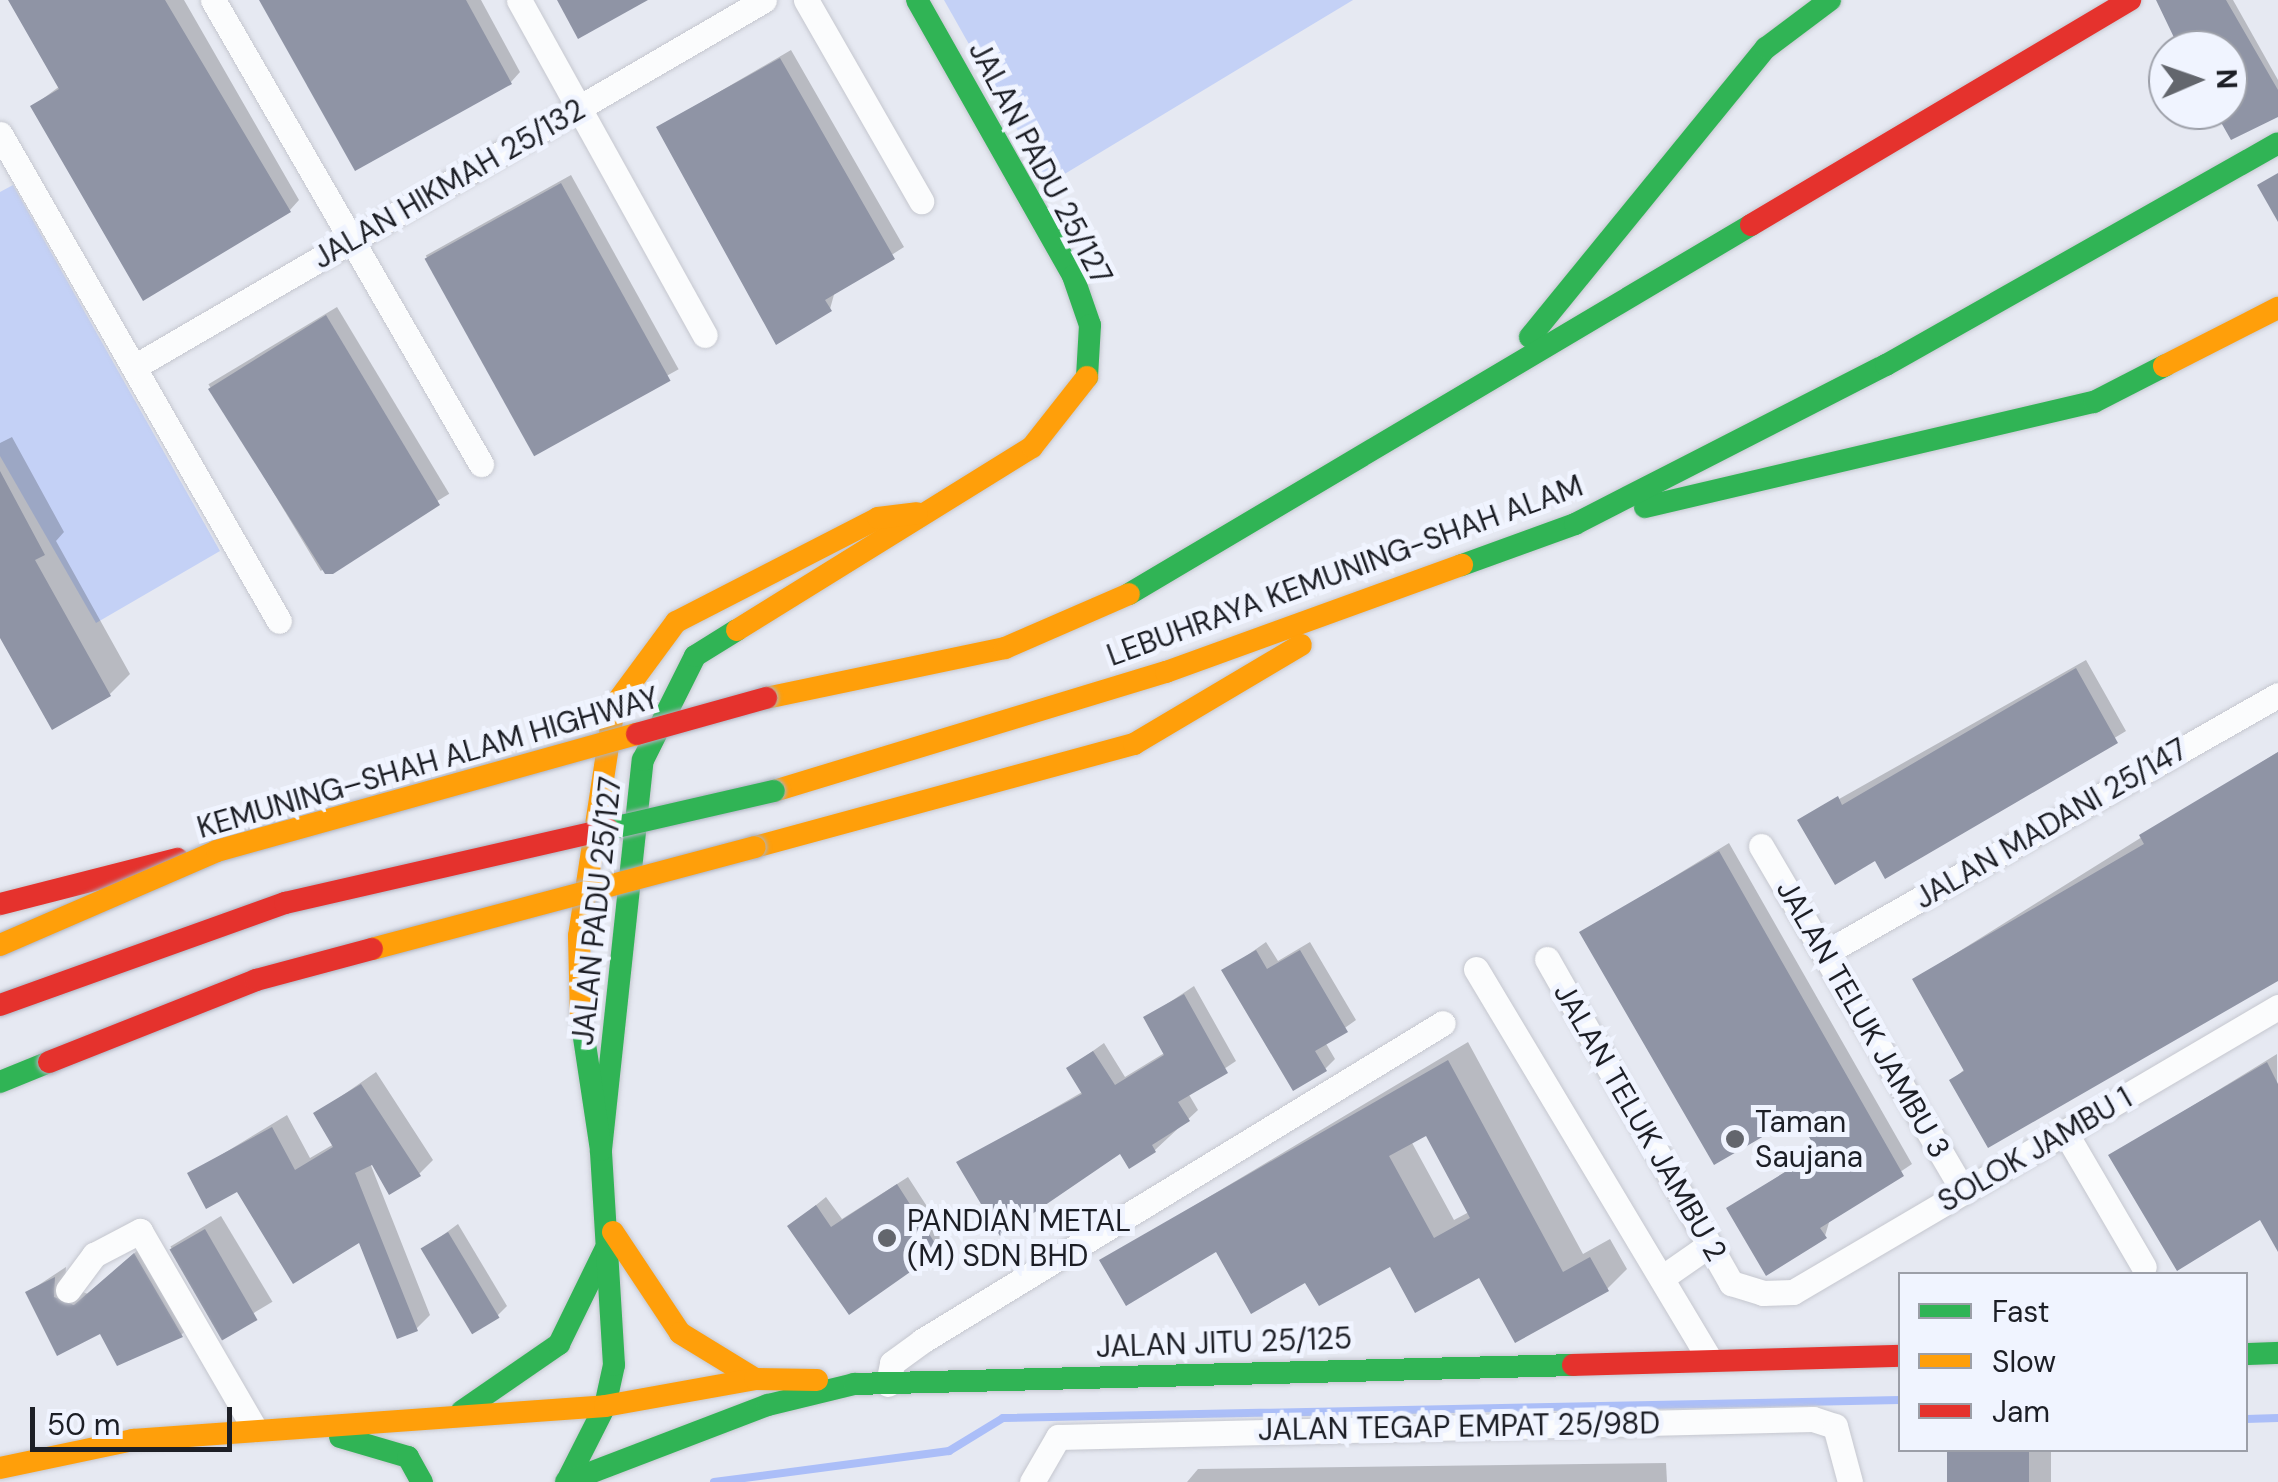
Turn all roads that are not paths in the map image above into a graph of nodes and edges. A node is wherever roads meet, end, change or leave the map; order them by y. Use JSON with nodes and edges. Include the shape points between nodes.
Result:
{"nodes":[{"id":1,"x":212,"y":0,"type":"edge"},
{"id":2,"x":518,"y":0,"type":"edge"},
{"id":3,"x":764,"y":0,"type":"edge"},
{"id":4,"x":806,"y":0,"type":"edge"},
{"id":5,"x":917,"y":0,"type":"edge"},
{"id":6,"x":1830,"y":0,"type":"edge"},
{"id":7,"x":2130,"y":0,"type":"edge"},
{"id":8,"x":580,"y":107,"type":"junction"},
{"id":9,"x":0,"y":134,"type":"edge"},
{"id":10,"x":2278,"y":143,"type":"edge"},
{"id":11,"x":920,"y":202,"type":"dead end"},
{"id":12,"x":352,"y":240,"type":"junction"},
{"id":13,"x":2278,"y":308,"type":"edge"},
{"id":14,"x":705,"y":335,"type":"dead end"},
{"id":15,"x":1513,"y":358,"type":"junction"},
{"id":16,"x":134,"y":368,"type":"junction"},
{"id":17,"x":481,"y":464,"type":"dead end"},
{"id":18,"x":917,"y":513,"type":"junction"},
{"id":19,"x":1575,"y":524,"type":"junction"},
{"id":20,"x":1398,"y":588,"type":"junction"},
{"id":21,"x":279,"y":621,"type":"dead end"},
{"id":22,"x":2278,"y":695,"type":"edge"},
{"id":23,"x":766,"y":698,"type":"joint"},
{"id":24,"x":1761,"y":846,"type":"dead end"},
{"id":25,"x":217,"y":851,"type":"junction"},
{"id":26,"x":0,"y":904,"type":"edge"},
{"id":27,"x":0,"y":945,"type":"edge"},
{"id":28,"x":1825,"y":953,"type":"junction"},
{"id":29,"x":1547,"y":959,"type":"dead end"},
{"id":30,"x":1476,"y":969,"type":"dead end"},
{"id":31,"x":0,"y":1005,"type":"edge"},
{"id":32,"x":2275,"y":1017,"type":"edge"},
{"id":33,"x":1444,"y":1023,"type":"dead end"},
{"id":34,"x":0,"y":1082,"type":"edge"},
{"id":35,"x":2065,"y":1132,"type":"junction"},
{"id":36,"x":601,"y":1150,"type":"junction"},
{"id":37,"x":1964,"y":1192,"type":"junction"},
{"id":38,"x":604,"y":1212,"type":"junction"},
{"id":39,"x":607,"y":1245,"type":"junction"},
{"id":40,"x":1709,"y":1245,"type":"junction"},
{"id":41,"x":2144,"y":1267,"type":"dead end"},
{"id":42,"x":1663,"y":1277,"type":"junction"},
{"id":43,"x":68,"y":1290,"type":"dead end"},
{"id":44,"x":1793,"y":1292,"type":"joint"},
{"id":45,"x":2278,"y":1353,"type":"edge"},
{"id":46,"x":2248,"y":1354,"type":"edge"},
{"id":47,"x":1898,"y":1356,"type":"edge"},
{"id":48,"x":1708,"y":1357,"type":"junction"},
{"id":49,"x":755,"y":1379,"type":"junction"},
{"id":50,"x":854,"y":1384,"type":"junction"},
{"id":51,"x":888,"y":1384,"type":"junction"},
{"id":52,"x":605,"y":1406,"type":"junction"},
{"id":53,"x":450,"y":1417,"type":"junction"},
{"id":54,"x":286,"y":1427,"type":"junction"},
{"id":55,"x":255,"y":1429,"type":"junction"},
{"id":56,"x":0,"y":1468,"type":"edge"},
{"id":57,"x":422,"y":1482,"type":"edge"},
{"id":58,"x":566,"y":1482,"type":"edge"},
{"id":59,"x":1032,"y":1482,"type":"edge"},
{"id":60,"x":1850,"y":1482,"type":"edge"}],
"edges":[{"from":1,"to":12,"type":"street"},
{"from":2,"to":8,"type":"street"},
{"from":3,"to":8,"type":"street","name":"JALAN HIKMAH 25/132"},
{"from":4,"to":11,"type":"street"},
{"from":5,"to":18,"type":"main road","name":"JALAN PADU 25/127","via":[[1073,276],[1090,324],[1088,376],[1066,413],[1032,447]]},
{"from":6,"to":15,"type":"main road","via":[[1766,48]]},
{"from":7,"to":15,"type":"main road","name":"LEBUHRAYA KEMUNING-SHAH ALAM"},
{"from":8,"to":12,"type":"street","name":"JALAN HIKMAH 25/132"},
{"from":8,"to":14,"type":"street"},
{"from":9,"to":16,"type":"street"},
{"from":10,"to":19,"type":"main road","name":"LEBUHRAYA KEMUNING-SHAH ALAM","via":[[1886,365]]},
{"from":12,"to":16,"type":"street","name":"JALAN HIKMAH 25/132"},
{"from":12,"to":17,"type":"street"},
{"from":13,"to":19,"type":"main road","via":[[2094,402]]},
{"from":15,"to":23,"type":"main road","name":"LEBUHRAYA KEMUNING-SHAH ALAM","via":[[1130,592],[1005,648]]},
{"from":16,"to":21,"type":"street"},
{"from":18,"to":36,"type":"main road","name":"JALAN PADU 25/127","via":[[888,541],[695,656],[668,696],[643,760]]},
{"from":18,"to":36,"type":"main road","name":"JALAN PADU 25/127","via":[[878,518],[676,622],[614,706],[579,936],[584,1068]]},
{"from":19,"to":20,"type":"main road","name":"LEBUHRAYA KEMUNING-SHAH ALAM"},
{"from":20,"to":31,"type":"main road","name":"LEBUHRAYA KEMUNING-SHAH ALAM","bridge":true,"via":[[1166,672],[774,791],[285,903]]},
{"from":20,"to":34,"type":"main road","bridge":true,"via":[[1134,744],[256,980]]},
{"from":22,"to":28,"type":"street","name":"JALAN MADANI 25/147"},
{"from":23,"to":25,"type":"main road","name":"KEMUNING–SHAH ALAM HIGHWAY","bridge":true},
{"from":24,"to":28,"type":"street","name":"JALAN TELUK JAMBU 3"},
{"from":25,"to":26,"type":"main road","bridge":true,"via":[[82,877]]},
{"from":25,"to":27,"type":"main road","name":"KEMUNING–SHAH ALAM HIGHWAY","bridge":true},
{"from":28,"to":37,"type":"street","name":"JALAN TELUK JAMBU 3"},
{"from":29,"to":40,"type":"street","name":"JALAN TELUK JAMBU 2"},
{"from":30,"to":42,"type":"street"},
{"from":32,"to":35,"type":"street","name":"SOLOK JAMBU 1"},
{"from":33,"to":51,"type":"street","via":[[922,1341],[892,1363]]},
{"from":35,"to":37,"type":"street","name":"SOLOK JAMBU 1"},
{"from":35,"to":41,"type":"street"},
{"from":36,"to":38,"type":"main road","name":"JALAN PADU 25/127"},
{"from":37,"to":44,"type":"street","name":"SOLOK JAMBU 1"},
{"from":38,"to":39,"type":"main road","name":"JALAN PADU 25/127"},
{"from":38,"to":49,"type":"main road","via":[[680,1333]]},
{"from":39,"to":52,"type":"main road","name":"JALAN PADU 25/127","via":[[614,1364]]},
{"from":39,"to":53,"type":"main road","via":[[559,1344]]},
{"from":40,"to":42,"type":"street"},
{"from":40,"to":44,"type":"street","name":"JALAN TELUK JAMBU 2","via":[[1731,1283]]},
{"from":42,"to":48,"type":"street"},
{"from":43,"to":55,"type":"street","via":[[94,1255],[140,1230]]},
{"from":45,"to":46,"type":"main road"},
{"from":47,"to":48,"type":"main road","name":"JALAN JITU 25/125"},
{"from":48,"to":51,"type":"main road","name":"JALAN JITU 25/125"},
{"from":49,"to":50,"type":"main road"},
{"from":49,"to":52,"type":"main road"},
{"from":50,"to":51,"type":"main road","name":"JALAN JITU 25/125"},
{"from":50,"to":58,"type":"main road","name":"JALAN JITU 25/125","via":[[768,1405]]},
{"from":52,"to":53,"type":"main road"},
{"from":52,"to":58,"type":"main road","name":"JALAN PADU 25/127"},
{"from":53,"to":54,"type":"main road"},
{"from":54,"to":55,"type":"main road"},
{"from":54,"to":57,"type":"main road","via":[[388,1448],[408,1458]]},
{"from":55,"to":56,"type":"main road","via":[[132,1440]]},
{"from":59,"to":60,"type":"street","name":"JALAN TEGAP EMPAT 25/98D","via":[[1058,1438],[1813,1419],[1836,1426],[1847,1447]]}]}
